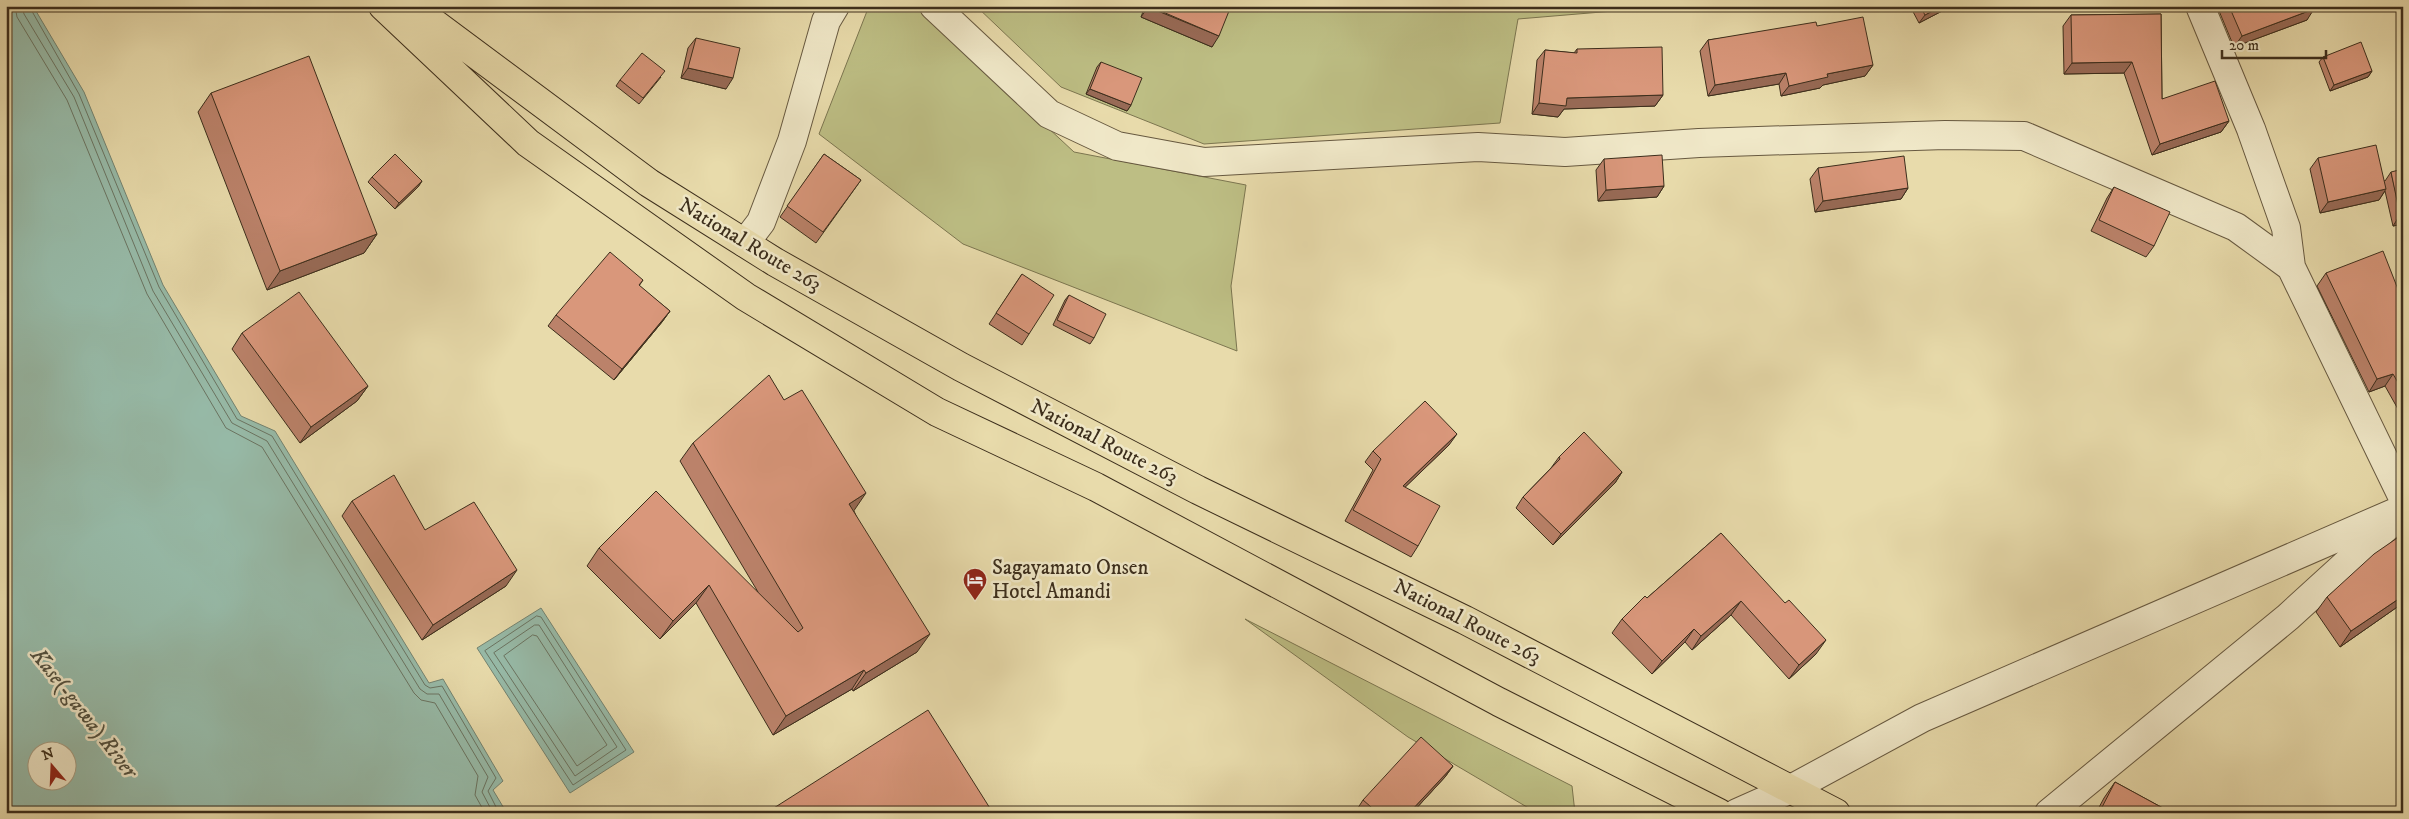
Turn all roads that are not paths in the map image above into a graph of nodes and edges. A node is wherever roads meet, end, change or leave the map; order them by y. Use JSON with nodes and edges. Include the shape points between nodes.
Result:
{"nodes":[{"id":1,"x":383,"y":6,"type":"edge"},
{"id":2,"x":411,"y":6,"type":"edge"},
{"id":3,"x":835,"y":6,"type":"edge"},
{"id":4,"x":934,"y":6,"type":"edge"},
{"id":5,"x":2200,"y":6,"type":"edge"},
{"id":6,"x":744,"y":243,"type":"junction"},
{"id":7,"x":2291,"y":267,"type":"junction"},
{"id":8,"x":2403,"y":498,"type":"edge"},
{"id":9,"x":2403,"y":511,"type":"edge"},
{"id":10,"x":1791,"y":789,"type":"junction"},
{"id":11,"x":1719,"y":813,"type":"edge"},
{"id":12,"x":1737,"y":813,"type":"edge"},
{"id":13,"x":1836,"y":813,"type":"edge"},
{"id":14,"x":2049,"y":813,"type":"edge"}],
"edges":[{"from":1,"to":11,"type":"highway","name":"National Route 263","via":[[528,143],[746,297],[937,412],[1096,487],[1499,702]]},
{"from":2,"to":6,"type":"highway","name":"National Route 263","via":[[649,183]]},
{"from":3,"to":6,"type":"street","via":[[826,20],[785,159],[761,222]]},
{"from":4,"to":7,"type":"street","via":[[1049,114],[1127,148],[1204,162],[1478,147],[1565,152],[1708,142],[2024,136],[2236,227]]},
{"from":5,"to":7,"type":"street","via":[[2251,129],[2286,228]]},
{"from":6,"to":10,"type":"highway","name":"National Route 263","via":[[961,368],[1198,490],[1465,620]]},
{"from":7,"to":8,"type":"street"},
{"from":9,"to":10,"type":"street","via":[[1922,718]]},
{"from":9,"to":14,"type":"street","via":[[2288,617]]},
{"from":10,"to":12,"type":"street"},
{"from":10,"to":13,"type":"highway","name":"National Route 263"}]}
